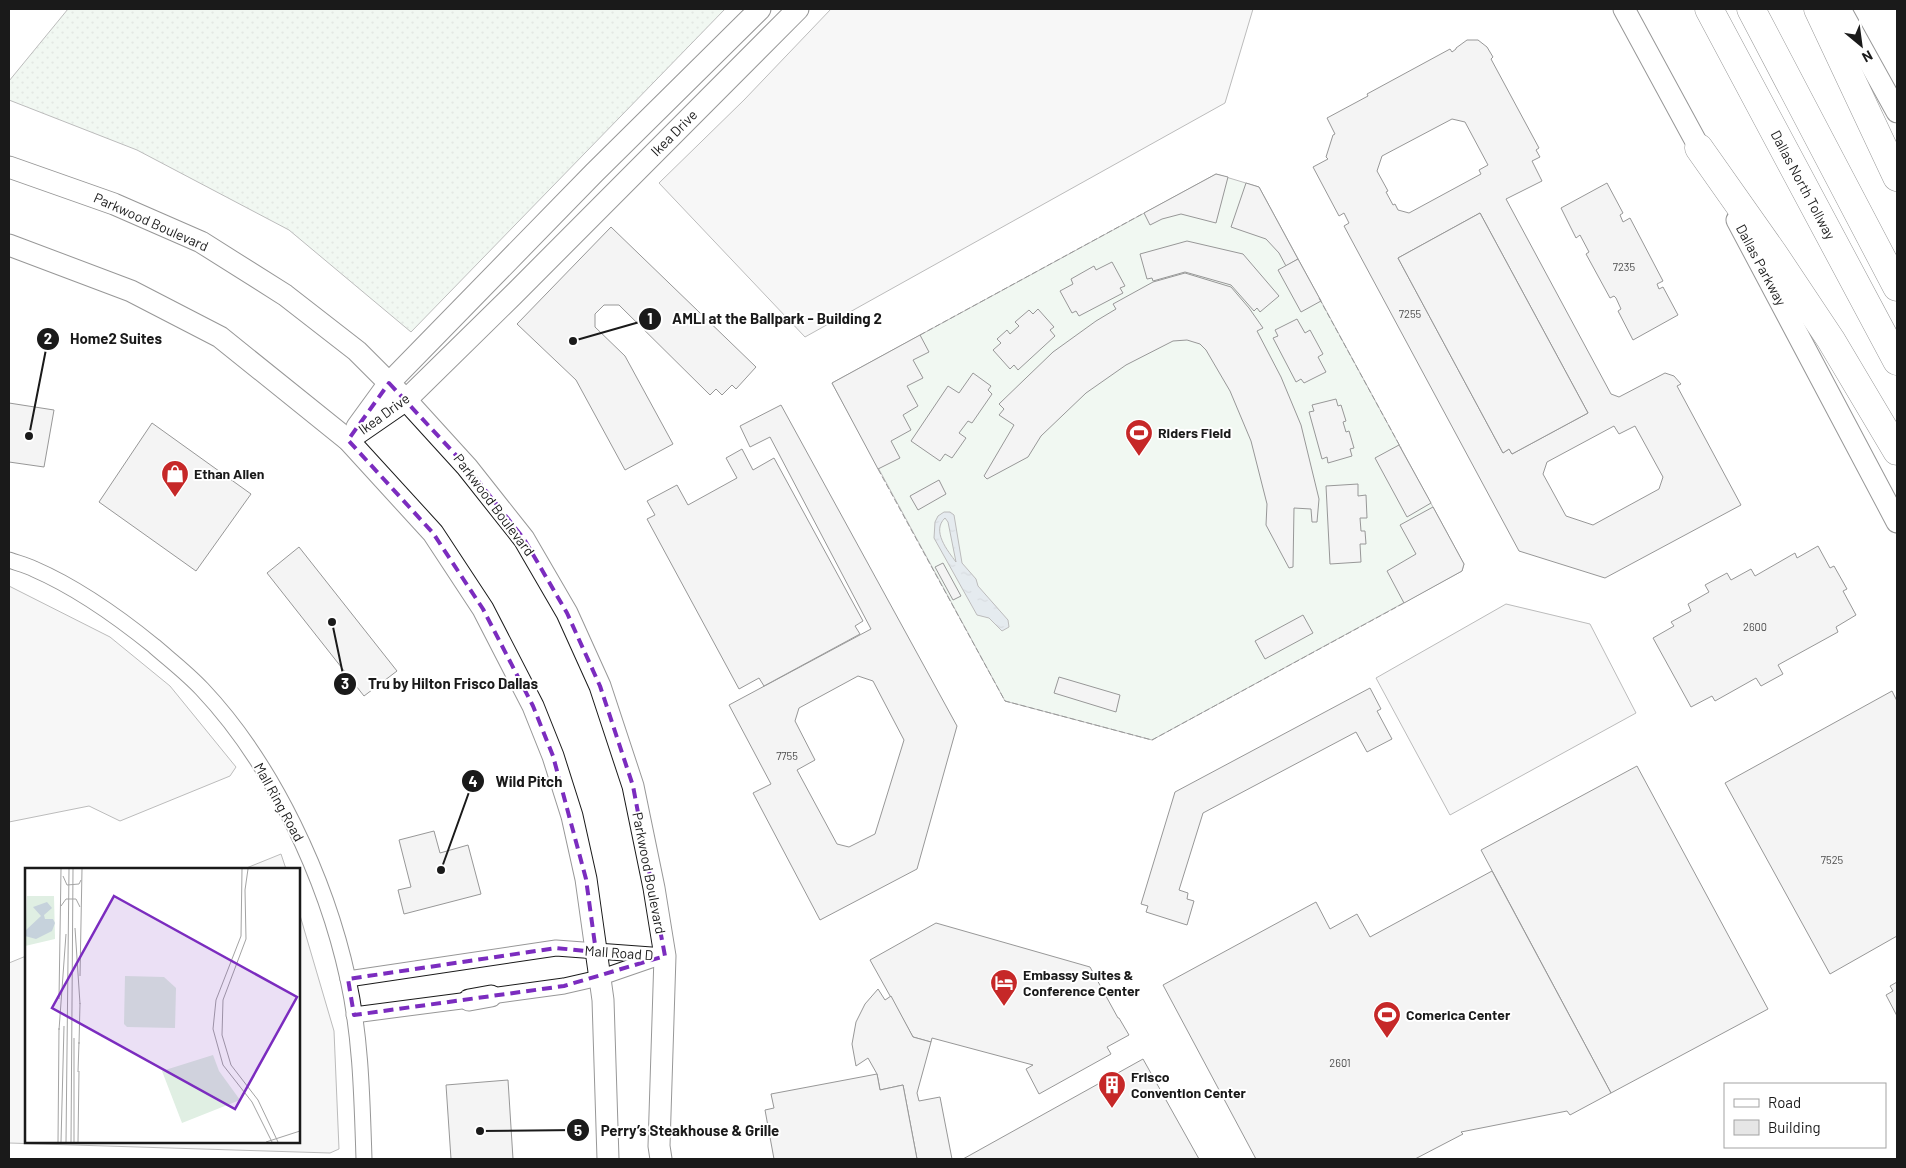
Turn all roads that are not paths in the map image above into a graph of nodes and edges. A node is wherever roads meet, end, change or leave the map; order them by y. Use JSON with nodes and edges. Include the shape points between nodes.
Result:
{"nodes":[{"id":1,"x":760,"y":9,"type":"edge"},
{"id":2,"x":798,"y":9,"type":"edge"},
{"id":3,"x":1624,"y":9,"type":"edge"},
{"id":4,"x":1690,"y":9,"type":"edge"},
{"id":5,"x":1709,"y":9,"type":"edge"},
{"id":6,"x":1750,"y":9,"type":"edge"},
{"id":7,"x":1769,"y":9,"type":"edge"},
{"id":8,"x":1818,"y":9,"type":"edge"},
{"id":9,"x":1840,"y":9,"type":"edge"},
{"id":10,"x":1897,"y":112,"type":"edge"},
{"id":11,"x":1817,"y":134,"type":"junction"},
{"id":12,"x":1699,"y":148,"type":"junction"},
{"id":13,"x":1785,"y":153,"type":"junction"},
{"id":14,"x":9,"y":167,"type":"edge"},
{"id":15,"x":594,"y":173,"type":"junction"},
{"id":16,"x":1897,"y":177,"type":"edge"},
{"id":17,"x":614,"y":193,"type":"junction"},
{"id":18,"x":9,"y":245,"type":"edge"},
{"id":19,"x":1897,"y":287,"type":"edge"},
{"id":20,"x":1897,"y":361,"type":"edge"},
{"id":21,"x":389,"y":383,"type":"junction"},
{"id":22,"x":406,"y":400,"type":"junction"},
{"id":23,"x":348,"y":440,"type":"junction"},
{"id":24,"x":1897,"y":451,"type":"edge"},
{"id":25,"x":1897,"y":522,"type":"edge"},
{"id":26,"x":9,"y":560,"type":"edge"},
{"id":27,"x":596,"y":952,"type":"junction"},
{"id":28,"x":664,"y":956,"type":"junction"},
{"id":29,"x":600,"y":978,"type":"junction"},
{"id":30,"x":348,"y":979,"type":"junction"},
{"id":31,"x":491,"y":996,"type":"joint"},
{"id":32,"x":469,"y":1000,"type":"joint"},
{"id":33,"x":354,"y":1015,"type":"junction"},
{"id":34,"x":364,"y":1159,"type":"edge"},
{"id":35,"x":608,"y":1159,"type":"edge"},
{"id":36,"x":661,"y":1159,"type":"edge"}],
"edges":[{"from":1,"to":15,"type":"main road","name":"Ikea Drive"},
{"from":2,"to":17,"type":"main road","name":"Ikea Drive"},
{"from":3,"to":12,"type":"main road","name":"Dallas Parkway"},
{"from":4,"to":13,"type":"highway"},
{"from":5,"to":13,"type":"highway","name":"Dallas North Tollway"},
{"from":6,"to":11,"type":"highway"},
{"from":7,"to":11,"type":"highway"},
{"from":8,"to":16,"type":"highway"},
{"from":9,"to":10,"type":"main road"},
{"from":11,"to":19,"type":"highway"},
{"from":12,"to":24,"type":"highway","via":[[1831,340]]},
{"from":12,"to":25,"type":"main road","name":"Dallas Parkway"},
{"from":13,"to":20,"type":"highway","name":"Dallas North Tollway"},
{"from":14,"to":21,"type":"main road","name":"Parkwood Boulevard","via":[[114,204],[201,242],[285,295],[357,351]]},
{"from":15,"to":17,"type":"main road"},
{"from":15,"to":21,"type":"main road","name":"Ikea Drive"},
{"from":17,"to":22,"type":"main road","name":"Ikea Drive"},
{"from":18,"to":23,"type":"main road","via":[[131,292],[220,336]]},
{"from":21,"to":22,"type":"main road","name":"Parkwood Boulevard"},
{"from":21,"to":23,"type":"main road","name":"Ikea Drive"},
{"from":22,"to":23,"type":"main road","name":"Ikea Drive"},
{"from":22,"to":28,"type":"main road","name":"Parkwood Boulevard","via":[[467,467],[524,539],[567,613],[600,686],[633,786]]},
{"from":23,"to":27,"type":"main road","via":[[432,533],[483,609],[533,706],[572,816],[586,879]]},
{"from":26,"to":30,"type":"street","name":"Mall Ring Road","via":[[33,568],[125,623],[182,670],[217,707],[268,778],[296,830],[314,868]]},
{"from":27,"to":28,"type":"street","name":"Mall Road D"},
{"from":27,"to":29,"type":"main road"},
{"from":27,"to":30,"type":"street","name":"Mall Road D","via":[[556,948]]},
{"from":28,"to":29,"type":"street","name":"Mall Road D"},
{"from":28,"to":36,"type":"main road","name":"Parkwood Boulevard"},
{"from":29,"to":31,"type":"street","name":"Mall Road D"},
{"from":29,"to":35,"type":"main road"},
{"from":30,"to":33,"type":"street","name":"Mall Ring Road"},
{"from":31,"to":32,"type":"main road","name":"Mall Road D"},
{"from":32,"to":33,"type":"street","name":"Mall Road D"},
{"from":33,"to":34,"type":"street","name":"Mall Ring Road"}]}
